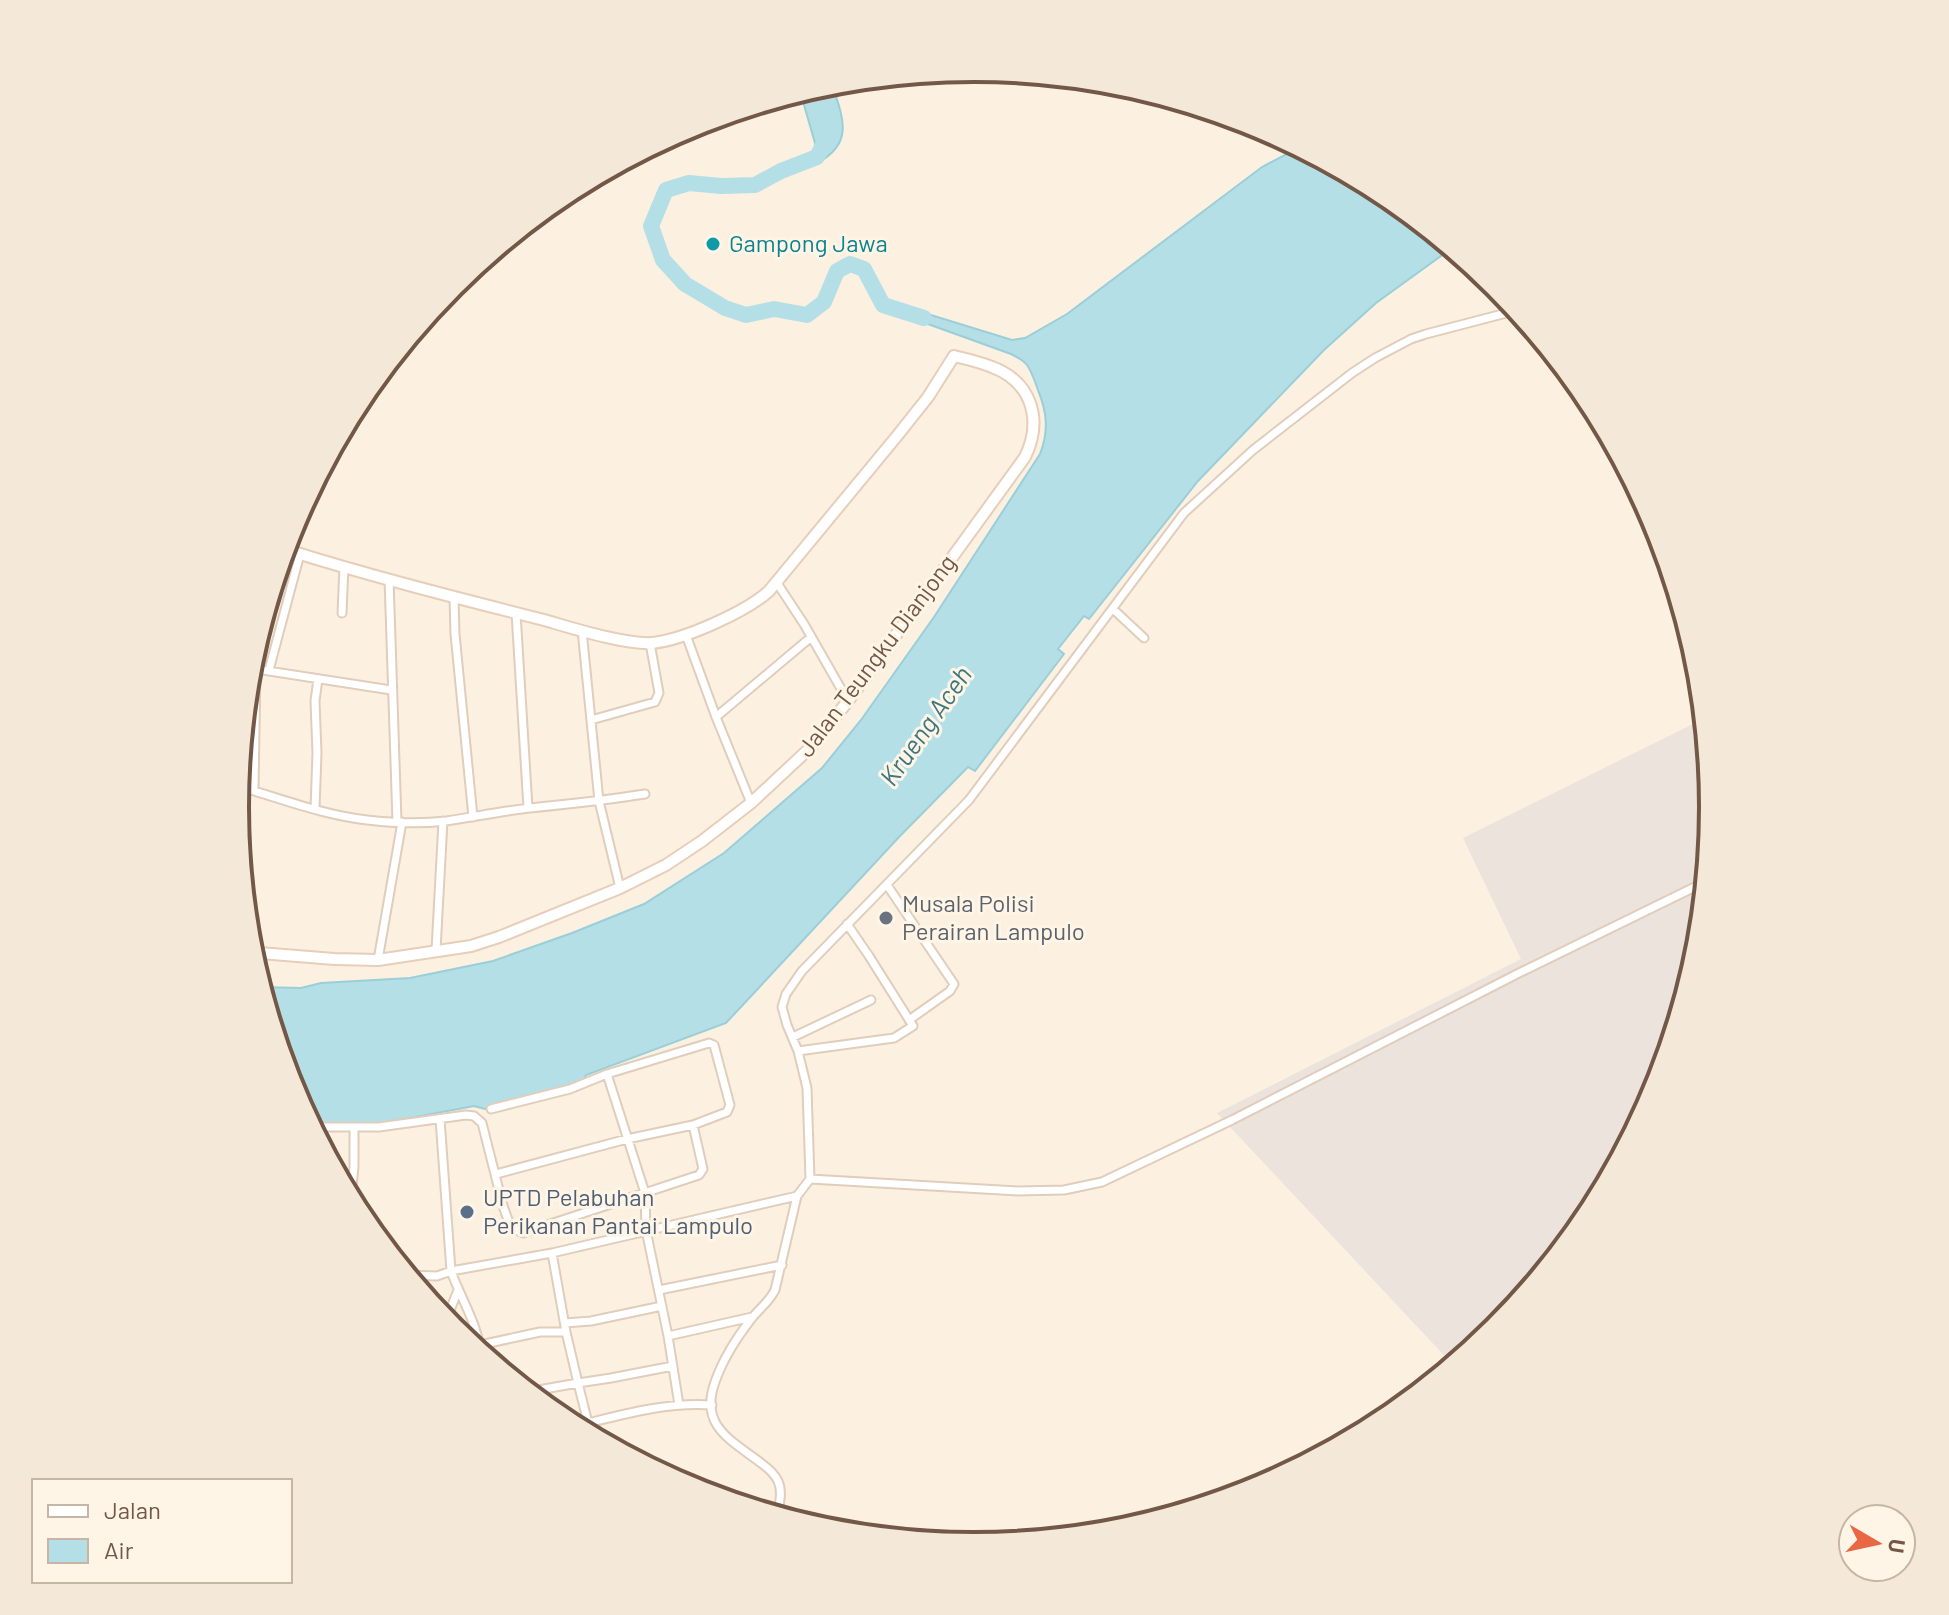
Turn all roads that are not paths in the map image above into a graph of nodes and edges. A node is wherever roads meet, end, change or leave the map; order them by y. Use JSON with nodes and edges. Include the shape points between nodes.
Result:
{"nodes":[{"id":1,"x":1506,"y":313,"type":"edge"},
{"id":2,"x":296,"y":553,"type":"edge"},
{"id":3,"x":300,"y":554,"type":"junction"},
{"id":4,"x":344,"y":566,"type":"junction"},
{"id":5,"x":389,"y":579,"type":"junction"},
{"id":6,"x":777,"y":583,"type":"junction"},
{"id":7,"x":454,"y":598,"type":"junction"},
{"id":8,"x":1113,"y":609,"type":"junction"},
{"id":9,"x":342,"y":613,"type":"dead end"},
{"id":10,"x":516,"y":613,"type":"junction"},
{"id":11,"x":582,"y":630,"type":"junction"},
{"id":12,"x":686,"y":635,"type":"junction"},
{"id":13,"x":810,"y":638,"type":"junction"},
{"id":14,"x":1144,"y":638,"type":"dead end"},
{"id":15,"x":650,"y":643,"type":"junction"},
{"id":16,"x":262,"y":670,"type":"edge"},
{"id":17,"x":269,"y":670,"type":"junction"},
{"id":18,"x":318,"y":679,"type":"junction"},
{"id":19,"x":391,"y":690,"type":"junction"},
{"id":20,"x":848,"y":701,"type":"junction"},
{"id":21,"x":716,"y":717,"type":"junction"},
{"id":22,"x":591,"y":720,"type":"junction"},
{"id":23,"x":253,"y":735,"type":"edge"},
{"id":24,"x":250,"y":790,"type":"edge"},
{"id":25,"x":254,"y":791,"type":"junction"},
{"id":26,"x":645,"y":794,"type":"dead end"},
{"id":27,"x":599,"y":801,"type":"junction"},
{"id":28,"x":751,"y":803,"type":"junction"},
{"id":29,"x":528,"y":808,"type":"junction"},
{"id":30,"x":315,"y":809,"type":"junction"},
{"id":31,"x":473,"y":817,"type":"junction"},
{"id":32,"x":443,"y":821,"type":"junction"},
{"id":33,"x":399,"y":822,"type":"junction"},
{"id":34,"x":887,"y":885,"type":"junction"},
{"id":35,"x":1695,"y":887,"type":"edge"},
{"id":36,"x":620,"y":888,"type":"junction"},
{"id":37,"x":847,"y":924,"type":"junction"},
{"id":38,"x":436,"y":950,"type":"junction"},
{"id":39,"x":264,"y":953,"type":"edge"},
{"id":40,"x":378,"y":960,"type":"junction"},
{"id":41,"x":871,"y":1000,"type":"dead end"},
{"id":42,"x":909,"y":1020,"type":"junction"},
{"id":43,"x":793,"y":1037,"type":"junction"},
{"id":44,"x":798,"y":1051,"type":"junction"},
{"id":45,"x":607,"y":1074,"type":"junction"},
{"id":46,"x":491,"y":1109,"type":"dead end"},
{"id":47,"x":440,"y":1119,"type":"junction"},
{"id":48,"x":693,"y":1125,"type":"junction"},
{"id":49,"x":324,"y":1127,"type":"edge"},
{"id":50,"x":354,"y":1128,"type":"junction"},
{"id":51,"x":627,"y":1139,"type":"junction"},
{"id":52,"x":496,"y":1174,"type":"junction"},
{"id":53,"x":810,"y":1179,"type":"junction"},
{"id":54,"x":353,"y":1181,"type":"edge"},
{"id":55,"x":645,"y":1193,"type":"junction"},
{"id":56,"x":797,"y":1196,"type":"junction"},
{"id":57,"x":646,"y":1230,"type":"junction"},
{"id":58,"x":552,"y":1253,"type":"junction"},
{"id":59,"x":782,"y":1265,"type":"junction"},
{"id":60,"x":451,"y":1271,"type":"junction"},
{"id":61,"x":420,"y":1275,"type":"edge"},
{"id":62,"x":458,"y":1290,"type":"junction"},
{"id":63,"x":659,"y":1290,"type":"junction"},
{"id":64,"x":662,"y":1306,"type":"junction"},
{"id":65,"x":450,"y":1309,"type":"edge"},
{"id":66,"x":753,"y":1317,"type":"junction"},
{"id":67,"x":565,"y":1327,"type":"junction"},
{"id":68,"x":668,"y":1336,"type":"junction"},
{"id":69,"x":478,"y":1337,"type":"edge"},
{"id":70,"x":486,"y":1344,"type":"edge"},
{"id":71,"x":673,"y":1366,"type":"junction"},
{"id":72,"x":578,"y":1383,"type":"junction"},
{"id":73,"x":542,"y":1389,"type":"edge"},
{"id":74,"x":679,"y":1405,"type":"junction"},
{"id":75,"x":712,"y":1405,"type":"junction"},
{"id":76,"x":588,"y":1421,"type":"edge"},
{"id":77,"x":590,"y":1423,"type":"edge"},
{"id":78,"x":779,"y":1505,"type":"edge"}],
"edges":[{"from":1,"to":8,"type":"street","via":[[1411,339],[1352,373],[1253,450],[1184,513]]},
{"from":2,"to":3,"type":"street"},
{"from":3,"to":4,"type":"street"},
{"from":3,"to":17,"type":"street"},
{"from":4,"to":5,"type":"street"},
{"from":4,"to":9,"type":"street"},
{"from":5,"to":7,"type":"street"},
{"from":5,"to":19,"type":"street"},
{"from":6,"to":12,"type":"street","via":[[758,600]]},
{"from":6,"to":13,"type":"street"},
{"from":6,"to":20,"type":"street","name":"Jalan Teungku Dianjong","via":[[928,397],[954,356],[993,367],[1024,390],[1031,404],[1033,434],[1017,468]]},
{"from":7,"to":10,"type":"street"},
{"from":7,"to":31,"type":"street"},
{"from":8,"to":14,"type":"street"},
{"from":8,"to":34,"type":"street","via":[[969,800]]},
{"from":10,"to":11,"type":"street"},
{"from":10,"to":29,"type":"street"},
{"from":11,"to":15,"type":"street"},
{"from":11,"to":22,"type":"street"},
{"from":12,"to":15,"type":"street"},
{"from":12,"to":21,"type":"street"},
{"from":13,"to":20,"type":"street"},
{"from":13,"to":21,"type":"street"},
{"from":15,"to":22,"type":"street","via":[[659,693],[655,702]]},
{"from":16,"to":17,"type":"street"},
{"from":17,"to":18,"type":"street"},
{"from":18,"to":19,"type":"street"},
{"from":18,"to":30,"type":"street"},
{"from":19,"to":33,"type":"street"},
{"from":20,"to":28,"type":"street","name":"Jalan Teungku Dianjong","via":[[794,765]]},
{"from":21,"to":28,"type":"street"},
{"from":22,"to":27,"type":"street"},
{"from":23,"to":25,"type":"street"},
{"from":24,"to":25,"type":"street"},
{"from":25,"to":30,"type":"street"},
{"from":26,"to":27,"type":"street"},
{"from":27,"to":29,"type":"street"},
{"from":27,"to":36,"type":"street"},
{"from":28,"to":36,"type":"street","name":"Jalan Teungku Dianjong","via":[[675,859]]},
{"from":29,"to":31,"type":"street"},
{"from":30,"to":33,"type":"street"},
{"from":31,"to":32,"type":"street"},
{"from":32,"to":33,"type":"street"},
{"from":32,"to":38,"type":"street"},
{"from":33,"to":40,"type":"street"},
{"from":34,"to":37,"type":"street"},
{"from":34,"to":42,"type":"street","via":[[954,984]]},
{"from":35,"to":53,"type":"street","via":[[1102,1182],[1018,1191]]},
{"from":36,"to":38,"type":"street","name":"Jalan Teungku Dianjong","via":[[499,937]]},
{"from":37,"to":42,"type":"street"},
{"from":37,"to":43,"type":"street","via":[[784,998]]},
{"from":38,"to":40,"type":"street","name":"Jalan Teungku Dianjong"},
{"from":39,"to":40,"type":"street","name":"Jalan Teungku Dianjong"},
{"from":41,"to":43,"type":"street"},
{"from":42,"to":44,"type":"street","via":[[913,1026],[894,1038]]},
{"from":43,"to":44,"type":"street"},
{"from":44,"to":53,"type":"street","via":[[807,1088]]},
{"from":45,"to":46,"type":"street"},
{"from":45,"to":48,"type":"street","via":[[712,1044],[730,1105],[727,1112]]},
{"from":45,"to":51,"type":"street"},
{"from":47,"to":50,"type":"street"},
{"from":47,"to":52,"type":"street","via":[[479,1119]]},
{"from":47,"to":60,"type":"street"},
{"from":48,"to":51,"type":"street"},
{"from":48,"to":55,"type":"street","via":[[702,1173]]},
{"from":49,"to":50,"type":"street"},
{"from":50,"to":54,"type":"street"},
{"from":51,"to":52,"type":"street"},
{"from":51,"to":55,"type":"street"},
{"from":52,"to":55,"type":"street","via":[[511,1228],[523,1233]]},
{"from":53,"to":56,"type":"street"},
{"from":55,"to":57,"type":"street"},
{"from":56,"to":57,"type":"street"},
{"from":56,"to":59,"type":"street"},
{"from":57,"to":58,"type":"street"},
{"from":57,"to":63,"type":"street"},
{"from":58,"to":60,"type":"street"},
{"from":58,"to":67,"type":"street"},
{"from":59,"to":63,"type":"street"},
{"from":59,"to":66,"type":"street","via":[[770,1301]]},
{"from":60,"to":61,"type":"street"},
{"from":60,"to":62,"type":"street"},
{"from":62,"to":65,"type":"street"},
{"from":62,"to":69,"type":"street"},
{"from":63,"to":64,"type":"street"},
{"from":64,"to":67,"type":"street"},
{"from":64,"to":68,"type":"street"},
{"from":66,"to":68,"type":"street"},
{"from":66,"to":75,"type":"street","via":[[728,1352],[714,1384]]},
{"from":67,"to":70,"type":"street"},
{"from":67,"to":72,"type":"street"},
{"from":68,"to":71,"type":"street"},
{"from":71,"to":72,"type":"street"},
{"from":71,"to":74,"type":"street"},
{"from":72,"to":73,"type":"street"},
{"from":72,"to":76,"type":"street"},
{"from":74,"to":75,"type":"street"},
{"from":74,"to":77,"type":"street"},
{"from":75,"to":78,"type":"street","via":[[723,1434],[773,1472],[779,1483]]}]}
